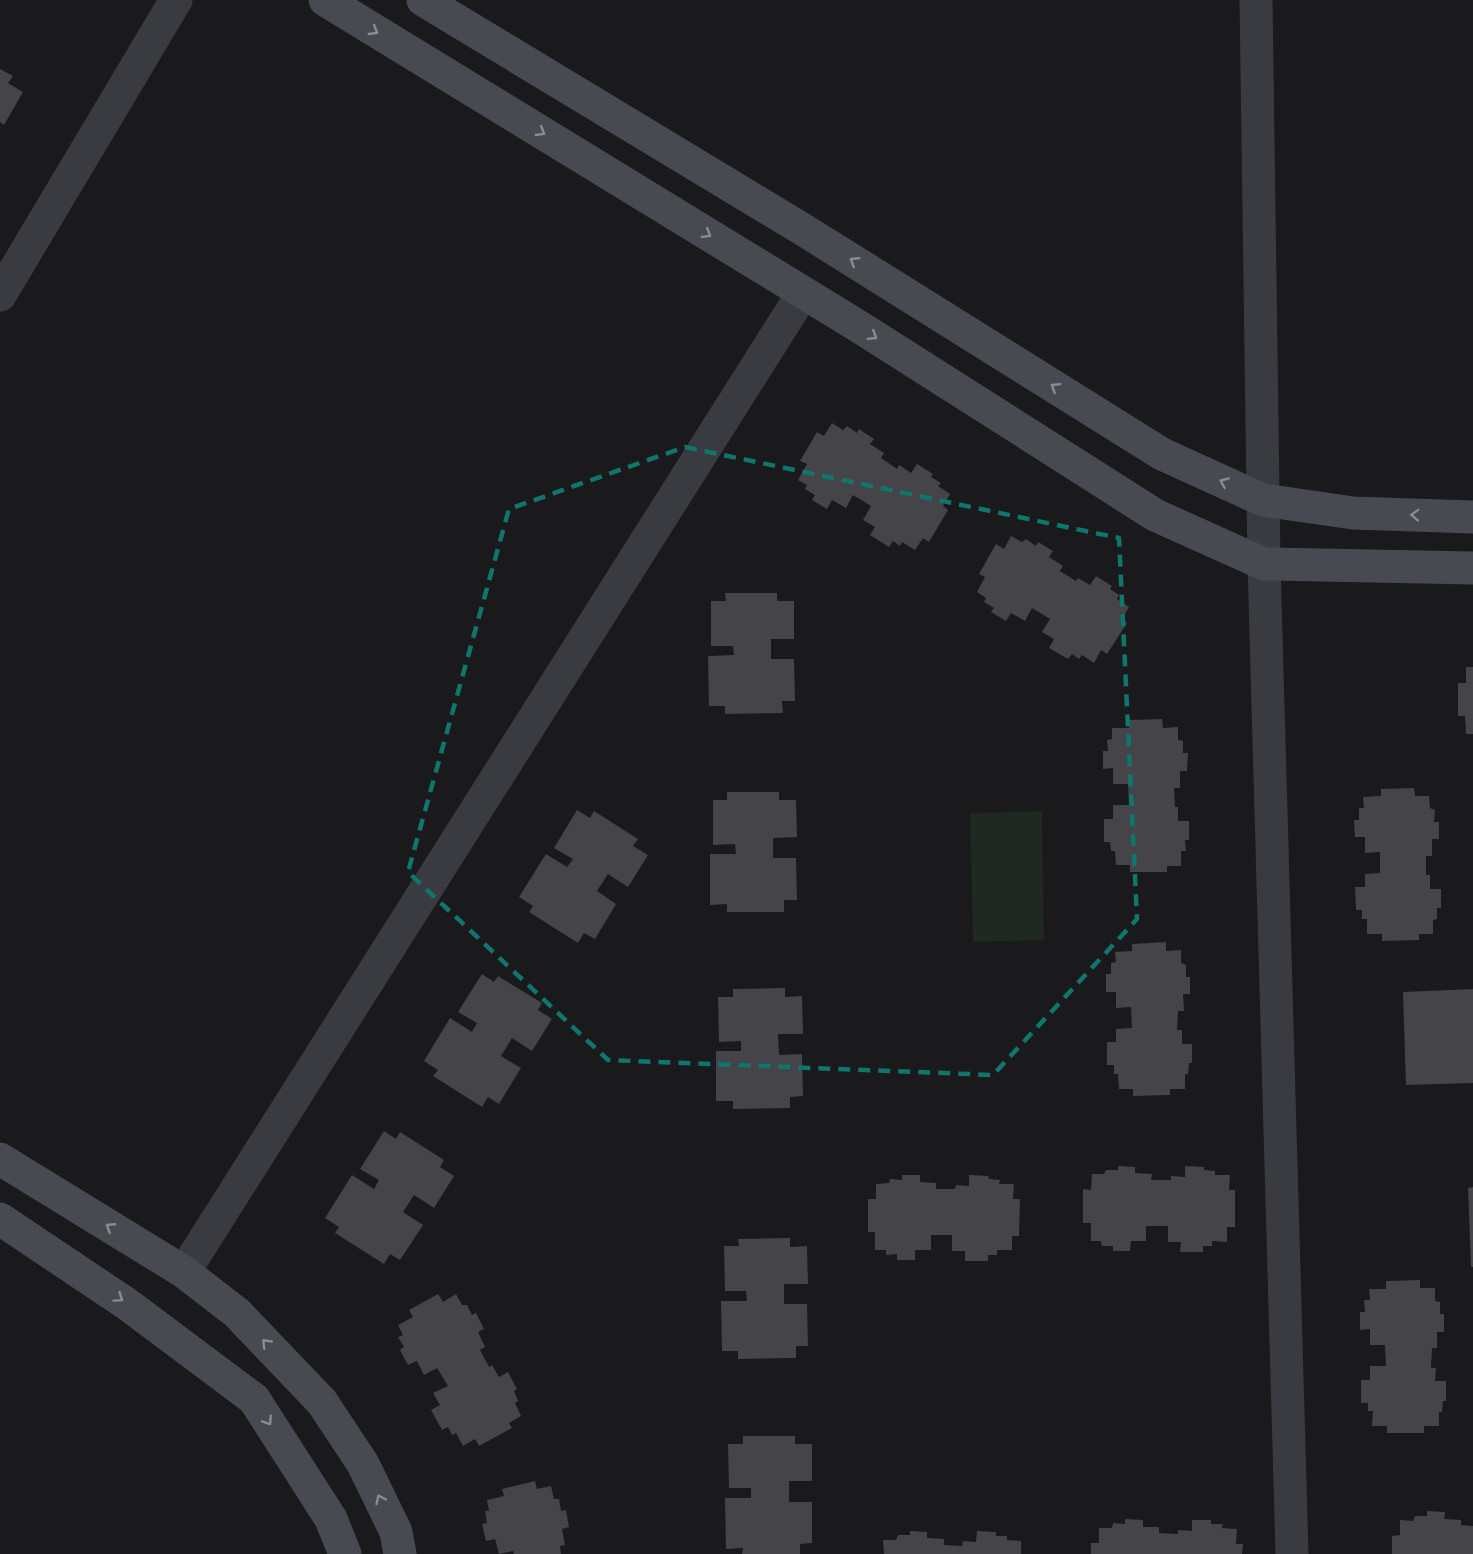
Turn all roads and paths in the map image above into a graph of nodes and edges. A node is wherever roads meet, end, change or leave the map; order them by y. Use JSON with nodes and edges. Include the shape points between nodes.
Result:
{"nodes":[{"id":1,"x":176,"y":0,"type":"edge"},
{"id":2,"x":325,"y":0,"type":"edge"},
{"id":3,"x":423,"y":0,"type":"edge"},
{"id":4,"x":1256,"y":0,"type":"edge"},
{"id":5,"x":803,"y":293,"type":"junction"},
{"id":6,"x":0,"y":295,"type":"edge"},
{"id":7,"x":1263,"y":500,"type":"junction"},
{"id":8,"x":1473,"y":517,"type":"edge"},
{"id":9,"x":1264,"y":564,"type":"junction"},
{"id":10,"x":1473,"y":568,"type":"edge"},
{"id":11,"x":0,"y":1159,"type":"edge"},
{"id":12,"x":0,"y":1219,"type":"edge"},
{"id":13,"x":184,"y":1272,"type":"junction"},
{"id":14,"x":345,"y":1554,"type":"edge"},
{"id":15,"x":400,"y":1554,"type":"edge"},
{"id":16,"x":1292,"y":1554,"type":"edge"}],
"edges":[{"from":1,"to":6,"type":"street"},
{"from":2,"to":5,"type":"main road","one_way":true},
{"from":7,"to":3,"type":"main road","one_way":true,"via":[[1162,454],[807,232]]},
{"from":4,"to":7,"type":"street"},
{"from":5,"to":9,"type":"main road","one_way":true,"via":[[1155,515]]},
{"from":5,"to":13,"type":"street"},
{"from":8,"to":7,"type":"main road","one_way":true,"via":[[1353,513]]},
{"from":7,"to":9,"type":"street"},
{"from":9,"to":10,"type":"main road"},
{"from":9,"to":16,"type":"street"},
{"from":13,"to":11,"type":"main road","one_way":true},
{"from":12,"to":14,"type":"main road","one_way":true,"via":[[127,1304],[254,1399],[331,1518]]},
{"from":15,"to":13,"type":"main road","one_way":true,"via":[[396,1532],[363,1464],[322,1402],[237,1313]]}]}
